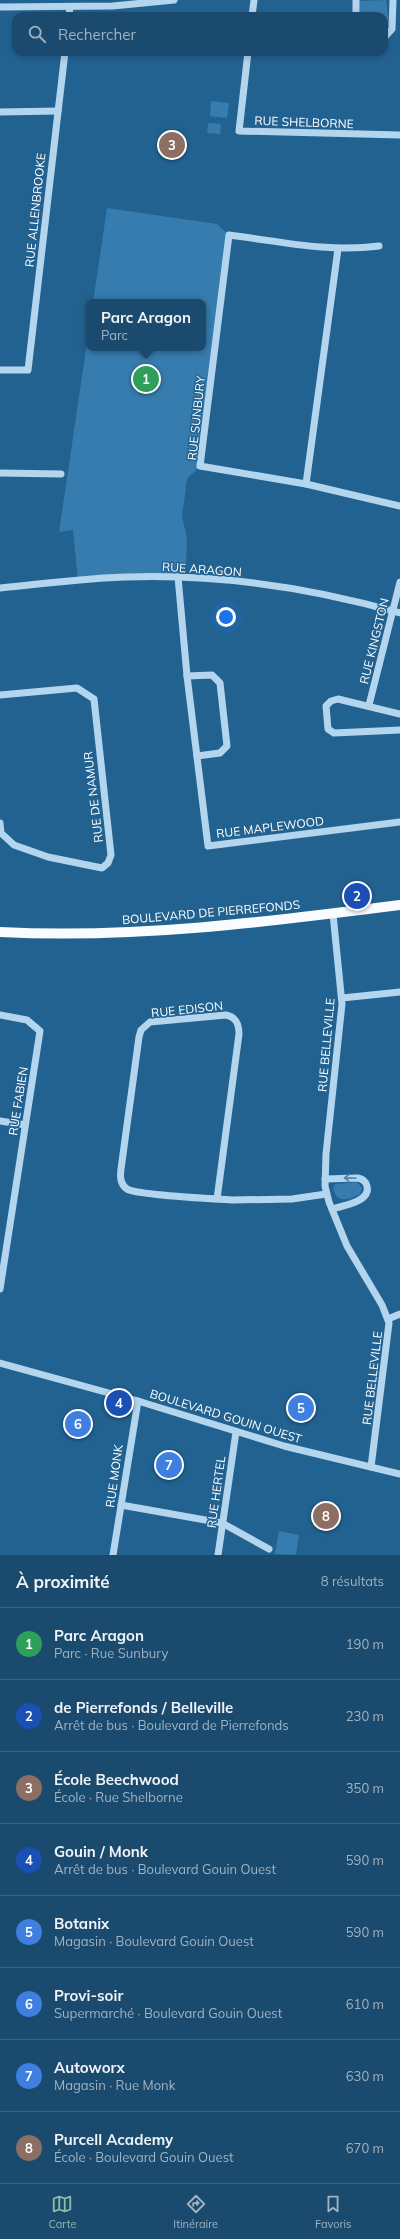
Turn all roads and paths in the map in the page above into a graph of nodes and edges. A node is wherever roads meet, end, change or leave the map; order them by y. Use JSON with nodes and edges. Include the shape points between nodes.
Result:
{"nodes":[{"id":1,"x":174,"y":0,"type":"edge"},
{"id":2,"x":254,"y":0,"type":"edge"},
{"id":3,"x":356,"y":0,"type":"edge"},
{"id":4,"x":392,"y":0,"type":"edge"},
{"id":5,"x":113,"y":3,"type":"edge"},
{"id":6,"x":0,"y":7,"type":"edge"},
{"id":7,"x":70,"y":7,"type":"junction"},
{"id":8,"x":69,"y":12,"type":"edge"},
{"id":9,"x":252,"y":12,"type":"edge"},
{"id":10,"x":356,"y":12,"type":"edge"},
{"id":11,"x":388,"y":34,"type":"edge"},
{"id":12,"x":65,"y":56,"type":"edge"},
{"id":13,"x":248,"y":56,"type":"edge"},
{"id":14,"x":58,"y":111,"type":"junction"},
{"id":15,"x":0,"y":112,"type":"edge"},
{"id":16,"x":400,"y":135,"type":"edge"},
{"id":17,"x":379,"y":246,"type":"dead end"},
{"id":18,"x":338,"y":248,"type":"junction"},
{"id":19,"x":0,"y":370,"type":"edge"},
{"id":20,"x":0,"y":473,"type":"edge"},
{"id":21,"x":61,"y":474,"type":"dead end"},
{"id":22,"x":306,"y":484,"type":"junction"},
{"id":23,"x":400,"y":506,"type":"edge"},
{"id":24,"x":178,"y":577,"type":"junction"},
{"id":25,"x":400,"y":582,"type":"edge"},
{"id":26,"x":0,"y":588,"type":"edge"},
{"id":27,"x":392,"y":611,"type":"junction"},
{"id":28,"x":400,"y":613,"type":"edge"},
{"id":29,"x":187,"y":676,"type":"junction"},
{"id":30,"x":0,"y":695,"type":"edge"},
{"id":31,"x":369,"y":705,"type":"junction"},
{"id":32,"x":400,"y":714,"type":"edge"},
{"id":33,"x":400,"y":730,"type":"edge"},
{"id":34,"x":197,"y":756,"type":"junction"},
{"id":35,"x":400,"y":822,"type":"edge"},
{"id":36,"x":0,"y":823,"type":"edge"},
{"id":37,"x":400,"y":905,"type":"edge"},
{"id":38,"x":333,"y":914,"type":"junction"},
{"id":39,"x":0,"y":932,"type":"edge"},
{"id":40,"x":400,"y":992,"type":"edge"},
{"id":41,"x":342,"y":998,"type":"junction"},
{"id":42,"x":0,"y":1015,"type":"edge"},
{"id":43,"x":0,"y":1121,"type":"edge"},
{"id":44,"x":25,"y":1125,"type":"junction"},
{"id":45,"x":325,"y":1179,"type":"junction"},
{"id":46,"x":326,"y":1194,"type":"junction"},
{"id":47,"x":217,"y":1199,"type":"junction"},
{"id":48,"x":332,"y":1209,"type":"junction"},
{"id":49,"x":0,"y":1289,"type":"edge"},
{"id":50,"x":400,"y":1314,"type":"edge"},
{"id":51,"x":388,"y":1319,"type":"junction"},
{"id":52,"x":0,"y":1363,"type":"edge"},
{"id":53,"x":138,"y":1401,"type":"junction"},
{"id":54,"x":236,"y":1432,"type":"junction"},
{"id":55,"x":371,"y":1467,"type":"junction"},
{"id":56,"x":400,"y":1474,"type":"edge"},
{"id":57,"x":122,"y":1505,"type":"junction"},
{"id":58,"x":222,"y":1523,"type":"junction"},
{"id":59,"x":269,"y":1550,"type":"dead end"},
{"id":60,"x":113,"y":1555,"type":"edge"},
{"id":61,"x":218,"y":1555,"type":"edge"}],
"edges":[{"from":1,"to":5,"type":"street"},
{"from":2,"to":9,"type":"street"},
{"from":3,"to":10,"type":"street"},
{"from":4,"to":11,"type":"street","via":[[392,29]]},
{"from":5,"to":7,"type":"street"},
{"from":6,"to":7,"type":"street"},
{"from":7,"to":8,"type":"street"},
{"from":12,"to":14,"type":"street","name":"RUE ALLENBROOKE"},
{"from":13,"to":16,"type":"street","name":"RUE SHELBORNE","via":[[240,131]]},
{"from":14,"to":15,"type":"street"},
{"from":14,"to":19,"type":"street","name":"RUE ALLENBROOKE","via":[[28,370]]},
{"from":17,"to":18,"type":"street","name":"RUE SUNBURY"},
{"from":18,"to":22,"type":"street"},
{"from":18,"to":22,"type":"street","name":"RUE SUNBURY","via":[[228,235],[200,466]]},
{"from":20,"to":21,"type":"street"},
{"from":22,"to":23,"type":"street","name":"RUE SUNBURY"},
{"from":24,"to":26,"type":"street","name":"RUE ARAGON","via":[[126,577]]},
{"from":24,"to":27,"type":"street","name":"RUE ARAGON","via":[[294,588]]},
{"from":24,"to":29,"type":"street","name":"RUE MAPLEWOOD"},
{"from":25,"to":27,"type":"street","name":"RUE KINGSTON"},
{"from":27,"to":28,"type":"street","name":"RUE ARAGON"},
{"from":27,"to":31,"type":"street","name":"RUE KINGSTON"},
{"from":29,"to":34,"type":"street","name":"RUE MAPLEWOOD"},
{"from":29,"to":34,"type":"street","via":[[212,675],[220,683],[227,746],[220,753]]},
{"from":30,"to":36,"type":"street","name":"RUE DE NAMUR","via":[[78,688],[94,699],[111,854],[108,863],[102,868],[48,857],[14,845],[1,833]]},
{"from":31,"to":32,"type":"street"},
{"from":31,"to":33,"type":"street","via":[[338,699],[331,701],[326,706],[328,729],[334,733]]},
{"from":34,"to":35,"type":"street","name":"RUE MAPLEWOOD","via":[[208,846]]},
{"from":37,"to":38,"type":"main road","name":"BOULEVARD DE PIERREFONDS"},
{"from":38,"to":39,"type":"main road","name":"BOULEVARD DE PIERREFONDS","via":[[153,932]]},
{"from":38,"to":41,"type":"street","name":"RUE BELLEVILLE"},
{"from":40,"to":41,"type":"street"},
{"from":41,"to":45,"type":"street","name":"RUE BELLEVILLE"},
{"from":42,"to":44,"type":"street","name":"RUE FABIEN","via":[[27,1020],[40,1032]]},
{"from":43,"to":44,"type":"street"},
{"from":44,"to":49,"type":"street","name":"RUE FABIEN"},
{"from":45,"to":46,"type":"street","name":"RUE BELLEVILLE"},
{"from":48,"to":45,"type":"street","one_way":true,"via":[[362,1198],[366,1194],[367,1186],[358,1178]]},
{"from":46,"to":47,"type":"street","name":"RUE EDISON","via":[[269,1200]]},
{"from":46,"to":48,"type":"street","name":"RUE BELLEVILLE"},
{"from":47,"to":47,"type":"street","name":"RUE EDISON","via":[[239,1034],[238,1023],[226,1015],[150,1022],[140,1033],[121,1180],[127,1189],[134,1191]]},
{"from":48,"to":51,"type":"street","name":"RUE BELLEVILLE","via":[[350,1254]]},
{"from":50,"to":51,"type":"street"},
{"from":51,"to":55,"type":"street","name":"RUE BELLEVILLE","via":[[388,1339]]},
{"from":52,"to":53,"type":"street","name":"BOULEVARD GOUIN OUEST"},
{"from":53,"to":54,"type":"street","name":"BOULEVARD GOUIN OUEST"},
{"from":53,"to":57,"type":"street","name":"RUE MONK"},
{"from":54,"to":55,"type":"street","name":"BOULEVARD GOUIN OUEST"},
{"from":54,"to":58,"type":"street","name":"RUE HERTEL"},
{"from":55,"to":56,"type":"street","name":"BOULEVARD GOUIN OUEST"},
{"from":57,"to":58,"type":"street"},
{"from":57,"to":60,"type":"street","name":"RUE MONK"},
{"from":58,"to":59,"type":"street"},
{"from":58,"to":61,"type":"street","name":"RUE HERTEL"}]}
